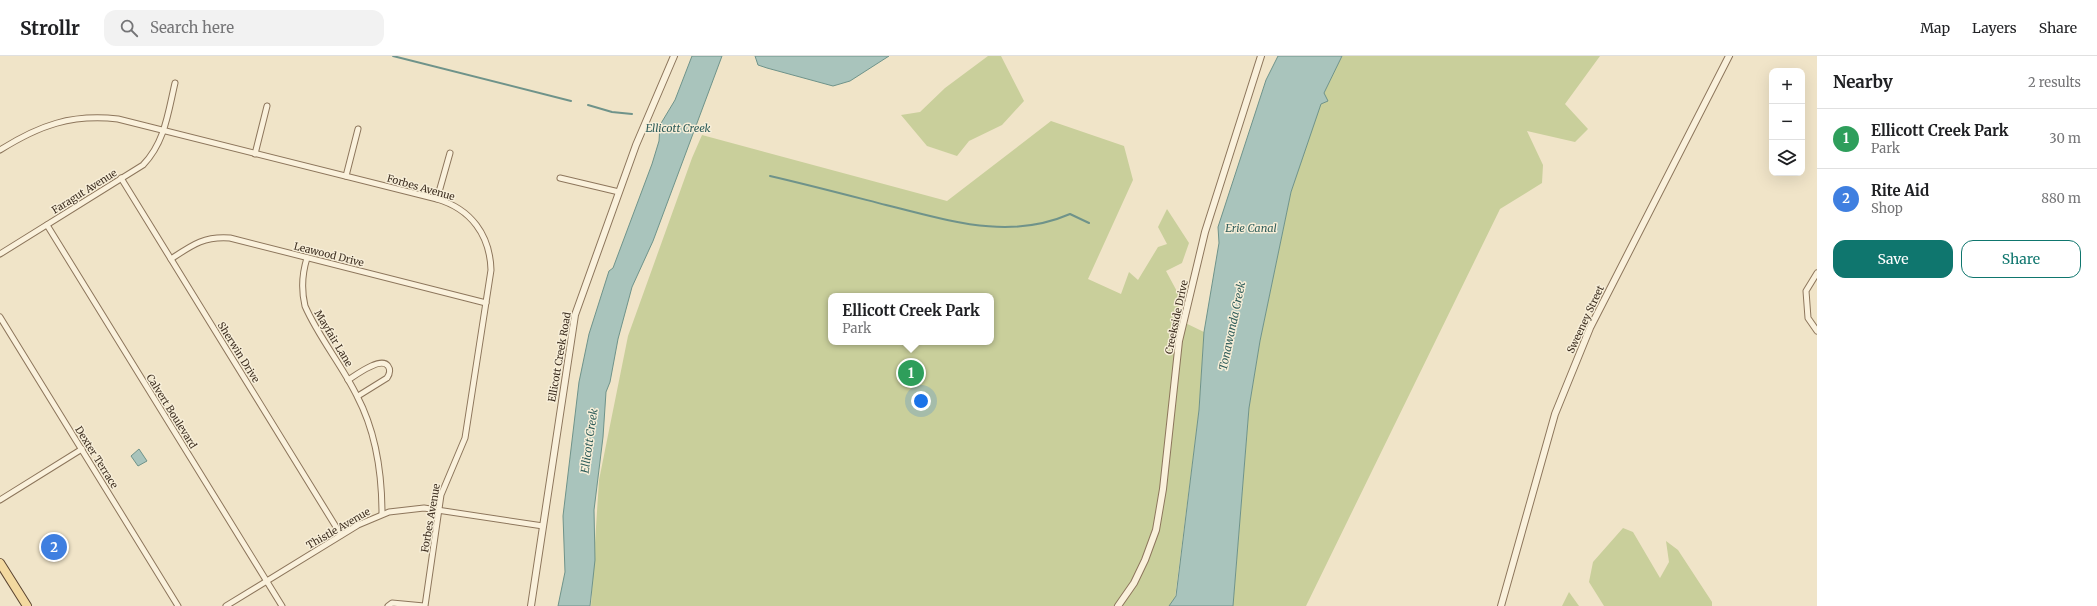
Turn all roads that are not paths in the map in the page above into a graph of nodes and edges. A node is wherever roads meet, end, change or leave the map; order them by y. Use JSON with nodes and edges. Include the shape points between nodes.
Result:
{"nodes":[{"id":1,"x":674,"y":56,"type":"edge"},
{"id":2,"x":1262,"y":56,"type":"edge"},
{"id":3,"x":1728,"y":56,"type":"edge"},
{"id":4,"x":175,"y":83,"type":"dead end"},
{"id":5,"x":267,"y":106,"type":"dead end"},
{"id":6,"x":358,"y":129,"type":"dead end"},
{"id":7,"x":164,"y":131,"type":"junction"},
{"id":8,"x":0,"y":150,"type":"edge"},
{"id":9,"x":450,"y":153,"type":"dead end"},
{"id":10,"x":255,"y":154,"type":"junction"},
{"id":11,"x":346,"y":176,"type":"junction"},
{"id":12,"x":121,"y":178,"type":"junction"},
{"id":13,"x":560,"y":178,"type":"dead end"},
{"id":14,"x":619,"y":192,"type":"junction"},
{"id":15,"x":437,"y":200,"type":"junction"},
{"id":16,"x":47,"y":225,"type":"junction"},
{"id":17,"x":0,"y":254,"type":"edge"},
{"id":18,"x":307,"y":258,"type":"junction"},
{"id":19,"x":171,"y":259,"type":"junction"},
{"id":20,"x":1817,"y":272,"type":"edge"},
{"id":21,"x":486,"y":303,"type":"junction"},
{"id":22,"x":0,"y":317,"type":"edge"},
{"id":23,"x":1817,"y":331,"type":"edge"},
{"id":24,"x":348,"y":380,"type":"junction"},
{"id":25,"x":358,"y":396,"type":"junction"},
{"id":26,"x":82,"y":449,"type":"junction"},
{"id":27,"x":0,"y":500,"type":"edge"},
{"id":28,"x":439,"y":510,"type":"junction"},
{"id":29,"x":382,"y":514,"type":"junction"},
{"id":30,"x":543,"y":526,"type":"junction"},
{"id":31,"x":341,"y":535,"type":"junction"},
{"id":32,"x":0,"y":563,"type":"edge"},
{"id":33,"x":266,"y":582,"type":"junction"},
{"id":34,"x":27,"y":606,"type":"edge"},
{"id":35,"x":178,"y":606,"type":"edge"},
{"id":36,"x":226,"y":606,"type":"edge"},
{"id":37,"x":282,"y":606,"type":"edge"},
{"id":38,"x":388,"y":606,"type":"edge"},
{"id":39,"x":425,"y":606,"type":"edge"},
{"id":40,"x":531,"y":606,"type":"edge"},
{"id":41,"x":1118,"y":606,"type":"edge"},
{"id":42,"x":1501,"y":606,"type":"edge"}],
"edges":[{"from":1,"to":14,"type":"street","name":"Ellicott Creek Road"},
{"from":2,"to":41,"type":"street","name":"Creekside Drive","via":[[1205,232],[1179,341],[1156,530],[1142,566]]},
{"from":3,"to":42,"type":"street","name":"Sweeney Street","via":[[1588,333],[1555,414]]},
{"from":4,"to":7,"type":"street","name":"Faragut Avenue"},
{"from":5,"to":10,"type":"street"},
{"from":6,"to":11,"type":"street"},
{"from":7,"to":8,"type":"street","name":"Forbes Avenue","via":[[118,119],[79,118],[34,130]]},
{"from":7,"to":10,"type":"street","name":"Forbes Avenue"},
{"from":7,"to":12,"type":"street","name":"Faragut Avenue","via":[[152,156],[143,165]]},
{"from":9,"to":15,"type":"street"},
{"from":10,"to":11,"type":"street","name":"Forbes Avenue"},
{"from":11,"to":15,"type":"street","name":"Forbes Avenue"},
{"from":12,"to":16,"type":"street","name":"Faragut Avenue"},
{"from":12,"to":19,"type":"street","name":"Sherwin Drive"},
{"from":13,"to":14,"type":"street"},
{"from":14,"to":30,"type":"street","name":"Ellicott Creek Road","via":[[575,315]]},
{"from":15,"to":21,"type":"street","name":"Forbes Avenue","via":[[462,211],[471,218],[482,234],[490,261]]},
{"from":16,"to":17,"type":"street","name":"Faragut Avenue"},
{"from":16,"to":33,"type":"street","name":"Calvert Boulevard"},
{"from":18,"to":19,"type":"street","name":"Leawood Drive","via":[[220,237],[203,240]]},
{"from":18,"to":21,"type":"street","name":"Leawood Drive"},
{"from":18,"to":24,"type":"street","name":"Mayfair Lane","via":[[302,282],[305,306]]},
{"from":19,"to":31,"type":"street","name":"Sherwin Drive"},
{"from":20,"to":23,"type":"street","via":[[1806,291],[1808,318]]},
{"from":21,"to":28,"type":"street","name":"Forbes Avenue","via":[[465,438],[445,482]]},
{"from":22,"to":26,"type":"street","name":"Dexter Terrace"},
{"from":24,"to":25,"type":"street","name":"Mayfair Lane"},
{"from":24,"to":25,"type":"street","name":"Mayfair Lane","via":[[376,363],[388,366],[390,371],[387,378]]},
{"from":25,"to":29,"type":"street","name":"Mayfair Lane","via":[[376,449],[381,481]]},
{"from":26,"to":27,"type":"street"},
{"from":26,"to":35,"type":"street","name":"Dexter Terrace"},
{"from":28,"to":29,"type":"street","name":"Thistle Avenue","via":[[410,508]]},
{"from":28,"to":30,"type":"street","name":"Thistle Avenue"},
{"from":28,"to":39,"type":"street","name":"Forbes Avenue"},
{"from":29,"to":31,"type":"street","name":"Thistle Avenue"},
{"from":30,"to":40,"type":"street","name":"Ellicott Creek Road"},
{"from":31,"to":33,"type":"street","name":"Thistle Avenue"},
{"from":32,"to":34,"type":"main road"},
{"from":33,"to":36,"type":"street","name":"Thistle Avenue"},
{"from":33,"to":37,"type":"street","name":"Calvert Boulevard"},
{"from":38,"to":39,"type":"street","name":"Forbes Avenue","via":[[392,603]]}]}
